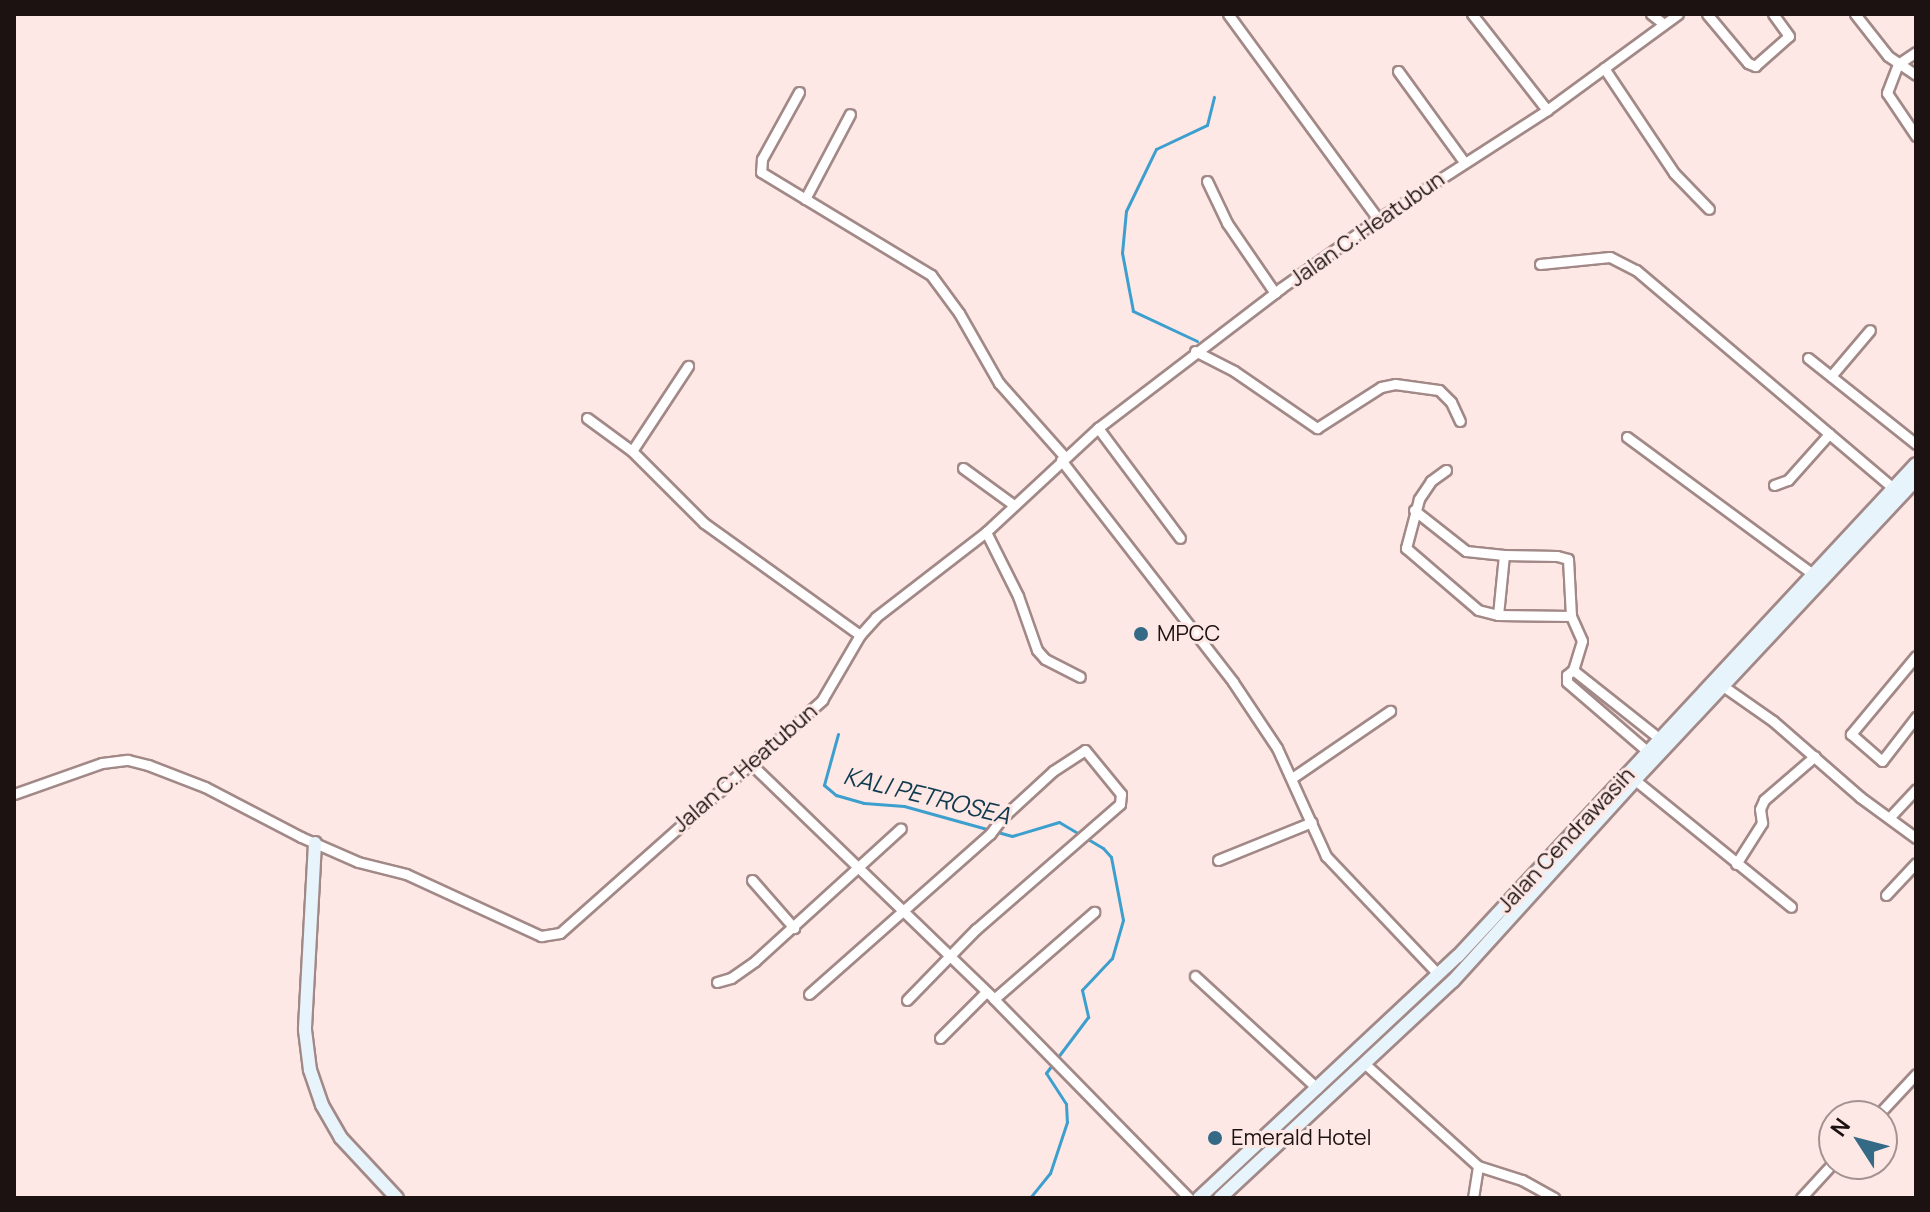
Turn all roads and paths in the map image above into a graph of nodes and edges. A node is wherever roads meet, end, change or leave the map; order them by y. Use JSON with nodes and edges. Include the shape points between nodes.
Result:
{"nodes":[{"id":1,"x":1228,"y":14,"type":"edge"},
{"id":2,"x":1472,"y":14,"type":"edge"},
{"id":3,"x":1651,"y":14,"type":"edge"},
{"id":4,"x":1678,"y":14,"type":"edge"},
{"id":5,"x":1707,"y":14,"type":"edge"},
{"id":6,"x":1773,"y":14,"type":"edge"},
{"id":7,"x":1855,"y":14,"type":"edge"},
{"id":8,"x":1664,"y":24,"type":"junction"},
{"id":9,"x":1916,"y":52,"type":"edge"},
{"id":10,"x":1898,"y":64,"type":"junction"},
{"id":11,"x":1604,"y":68,"type":"junction"},
{"id":12,"x":1398,"y":71,"type":"dead end"},
{"id":13,"x":1916,"y":75,"type":"edge"},
{"id":14,"x":799,"y":92,"type":"dead end"},
{"id":15,"x":1547,"y":110,"type":"junction"},
{"id":16,"x":850,"y":114,"type":"dead end"},
{"id":17,"x":1916,"y":136,"type":"edge"},
{"id":18,"x":1464,"y":162,"type":"junction"},
{"id":19,"x":1207,"y":181,"type":"dead end"},
{"id":20,"x":805,"y":199,"type":"junction"},
{"id":21,"x":1709,"y":209,"type":"dead end"},
{"id":22,"x":1378,"y":219,"type":"junction"},
{"id":23,"x":1540,"y":264,"type":"dead end"},
{"id":24,"x":1275,"y":293,"type":"junction"},
{"id":25,"x":1870,"y":330,"type":"dead end"},
{"id":26,"x":1195,"y":351,"type":"junction"},
{"id":27,"x":1808,"y":358,"type":"dead end"},
{"id":28,"x":688,"y":366,"type":"dead end"},
{"id":29,"x":1831,"y":376,"type":"junction"},
{"id":30,"x":587,"y":418,"type":"dead end"},
{"id":31,"x":1460,"y":421,"type":"dead end"},
{"id":32,"x":1098,"y":428,"type":"junction"},
{"id":33,"x":1829,"y":434,"type":"junction"},
{"id":34,"x":1627,"y":437,"type":"dead end"},
{"id":35,"x":1916,"y":444,"type":"edge"},
{"id":36,"x":632,"y":451,"type":"junction"},
{"id":37,"x":1063,"y":459,"type":"junction"},
{"id":38,"x":1916,"y":464,"type":"edge"},
{"id":39,"x":963,"y":468,"type":"dead end"},
{"id":40,"x":1446,"y":470,"type":"dead end"},
{"id":41,"x":1916,"y":480,"type":"edge"},
{"id":42,"x":1774,"y":485,"type":"dead end"},
{"id":43,"x":1893,"y":488,"type":"junction"},
{"id":44,"x":1014,"y":505,"type":"junction"},
{"id":45,"x":1414,"y":510,"type":"junction"},
{"id":46,"x":986,"y":532,"type":"junction"},
{"id":47,"x":1180,"y":538,"type":"dead end"},
{"id":48,"x":1504,"y":555,"type":"junction"},
{"id":49,"x":1813,"y":574,"type":"junction"},
{"id":50,"x":1498,"y":615,"type":"junction"},
{"id":51,"x":1571,"y":616,"type":"junction"},
{"id":52,"x":860,"y":635,"type":"junction"},
{"id":53,"x":1916,"y":656,"type":"edge"},
{"id":54,"x":1573,"y":670,"type":"junction"},
{"id":55,"x":1080,"y":677,"type":"dead end"},
{"id":56,"x":1723,"y":686,"type":"junction"},
{"id":57,"x":1390,"y":711,"type":"dead end"},
{"id":58,"x":1916,"y":717,"type":"edge"},
{"id":59,"x":1660,"y":739,"type":"junction"},
{"id":60,"x":1648,"y":752,"type":"junction"},
{"id":61,"x":1815,"y":756,"type":"junction"},
{"id":62,"x":751,"y":764,"type":"junction"},
{"id":63,"x":1292,"y":778,"type":"junction"},
{"id":64,"x":1635,"y":780,"type":"junction"},
{"id":65,"x":1916,"y":789,"type":"edge"},
{"id":66,"x":14,"y":794,"type":"edge"},
{"id":67,"x":1890,"y":817,"type":"junction"},
{"id":68,"x":1312,"y":822,"type":"junction"},
{"id":69,"x":901,"y":828,"type":"dead end"},
{"id":70,"x":1916,"y":838,"type":"edge"},
{"id":71,"x":315,"y":843,"type":"junction"},
{"id":72,"x":1218,"y":860,"type":"dead end"},
{"id":73,"x":1916,"y":863,"type":"edge"},
{"id":74,"x":1736,"y":864,"type":"junction"},
{"id":75,"x":860,"y":867,"type":"junction"},
{"id":76,"x":752,"y":880,"type":"dead end"},
{"id":77,"x":1886,"y":895,"type":"dead end"},
{"id":78,"x":1791,"y":907,"type":"dead end"},
{"id":79,"x":903,"y":911,"type":"junction"},
{"id":80,"x":1094,"y":912,"type":"dead end"},
{"id":81,"x":794,"y":928,"type":"junction"},
{"id":82,"x":949,"y":955,"type":"junction"},
{"id":83,"x":1438,"y":974,"type":"junction"},
{"id":84,"x":1195,"y":976,"type":"dead end"},
{"id":85,"x":717,"y":982,"type":"dead end"},
{"id":86,"x":809,"y":994,"type":"dead end"},
{"id":87,"x":990,"y":995,"type":"junction"},
{"id":88,"x":907,"y":1000,"type":"dead end"},
{"id":89,"x":940,"y":1038,"type":"dead end"},
{"id":90,"x":1364,"y":1063,"type":"junction"},
{"id":91,"x":1916,"y":1074,"type":"edge"},
{"id":92,"x":1317,"y":1088,"type":"junction"},
{"id":93,"x":1892,"y":1100,"type":"edge"},
{"id":94,"x":1478,"y":1166,"type":"junction"},
{"id":95,"x":1818,"y":1179,"type":"edge"},
{"id":96,"x":397,"y":1198,"type":"edge"},
{"id":97,"x":1189,"y":1198,"type":"edge"},
{"id":98,"x":1199,"y":1198,"type":"edge"},
{"id":99,"x":1220,"y":1198,"type":"edge"},
{"id":100,"x":1473,"y":1198,"type":"edge"},
{"id":101,"x":1554,"y":1198,"type":"edge"},
{"id":102,"x":1801,"y":1198,"type":"edge"}],
"edges":[{"from":1,"to":22,"type":"street"},
{"from":2,"to":15,"type":"street"},
{"from":3,"to":8,"type":"street"},
{"from":4,"to":8,"type":"street","name":"Jalan C. Heatubun"},
{"from":5,"to":6,"type":"street","via":[[1755,66],[1788,39]]},
{"from":7,"to":10,"type":"street"},
{"from":8,"to":11,"type":"street","name":"Jalan C. Heatubun"},
{"from":9,"to":10,"type":"street"},
{"from":10,"to":13,"type":"street"},
{"from":10,"to":17,"type":"street","via":[[1887,93]]},
{"from":11,"to":15,"type":"street","name":"Jalan C. Heatubun"},
{"from":11,"to":21,"type":"street","via":[[1674,173]]},
{"from":12,"to":18,"type":"street"},
{"from":14,"to":20,"type":"street","via":[[762,159],[761,172]]},
{"from":15,"to":18,"type":"street","name":"Jalan C. Heatubun"},
{"from":16,"to":20,"type":"street"},
{"from":18,"to":22,"type":"street","name":"Jalan C. Heatubun"},
{"from":19,"to":24,"type":"street","via":[[1227,223]]},
{"from":20,"to":37,"type":"street","via":[[935,280],[999,383]]},
{"from":22,"to":24,"type":"street","name":"Jalan C. Heatubun"},
{"from":23,"to":33,"type":"street","via":[[1619,259]]},
{"from":24,"to":26,"type":"street","name":"Jalan C. Heatubun"},
{"from":25,"to":29,"type":"street"},
{"from":26,"to":31,"type":"street","via":[[1317,428],[1381,387],[1395,384],[1439,390]]},
{"from":26,"to":32,"type":"street","name":"Jalan C. Heatubun"},
{"from":27,"to":29,"type":"street"},
{"from":28,"to":36,"type":"street"},
{"from":29,"to":35,"type":"street"},
{"from":30,"to":36,"type":"street"},
{"from":32,"to":37,"type":"street","name":"Jalan C. Heatubun"},
{"from":32,"to":47,"type":"street"},
{"from":33,"to":42,"type":"street","via":[[1788,480]]},
{"from":33,"to":43,"type":"street"},
{"from":34,"to":49,"type":"street"},
{"from":36,"to":52,"type":"street","via":[[704,523]]},
{"from":37,"to":44,"type":"street","name":"Jalan C. Heatubun"},
{"from":37,"to":63,"type":"street","via":[[1233,682]]},
{"from":38,"to":43,"type":"main road","name":"Jalan Cendrawasih"},
{"from":39,"to":44,"type":"street"},
{"from":40,"to":45,"type":"street","via":[[1427,485]]},
{"from":41,"to":56,"type":"main road","name":"Jalan Cendrawasih"},
{"from":43,"to":49,"type":"main road","name":"Jalan Cendrawasih"},
{"from":44,"to":46,"type":"street","name":"Jalan C. Heatubun"},
{"from":45,"to":48,"type":"street","via":[[1466,551]]},
{"from":45,"to":50,"type":"street","via":[[1407,552],[1478,610]]},
{"from":46,"to":52,"type":"street","name":"Jalan C. Heatubun","via":[[897,599]]},
{"from":46,"to":55,"type":"street","via":[[1037,650]]},
{"from":48,"to":50,"type":"street"},
{"from":48,"to":51,"type":"street","via":[[1567,558]]},
{"from":49,"to":59,"type":"main road","name":"Jalan Cendrawasih"},
{"from":50,"to":51,"type":"street"},
{"from":51,"to":54,"type":"street","via":[[1582,641]]},
{"from":52,"to":62,"type":"street","name":"Jalan C. Heatubun","via":[[822,700]]},
{"from":53,"to":58,"type":"street","via":[[1851,734],[1882,761]]},
{"from":54,"to":59,"type":"street"},
{"from":54,"to":60,"type":"street","via":[[1567,682]]},
{"from":56,"to":61,"type":"street"},
{"from":56,"to":64,"type":"main road","name":"Jalan Cendrawasih"},
{"from":57,"to":63,"type":"street"},
{"from":59,"to":60,"type":"main road","name":"Jalan Cendrawasih"},
{"from":60,"to":83,"type":"main road","name":"Jalan Cendrawasih"},
{"from":61,"to":67,"type":"street"},
{"from":61,"to":74,"type":"street","via":[[1764,800],[1762,823]]},
{"from":62,"to":71,"type":"street","name":"Jalan C. Heatubun","via":[[560,933],[541,936],[406,874],[358,862]]},
{"from":62,"to":75,"type":"street"},
{"from":63,"to":68,"type":"street"},
{"from":64,"to":74,"type":"street"},
{"from":64,"to":90,"type":"main road","name":"Jalan Cendrawasih","via":[[1453,981]]},
{"from":65,"to":67,"type":"street"},
{"from":66,"to":71,"type":"street","name":"Jalan C. Heatubun","via":[[102,763],[128,760],[205,787]]},
{"from":67,"to":70,"type":"street"},
{"from":68,"to":72,"type":"street"},
{"from":68,"to":83,"type":"street","via":[[1332,862]]},
{"from":69,"to":75,"type":"street"},
{"from":71,"to":96,"type":"main road","via":[[305,1030],[310,1070],[341,1138]]},
{"from":73,"to":77,"type":"street"},
{"from":74,"to":78,"type":"street"},
{"from":75,"to":79,"type":"street"},
{"from":75,"to":81,"type":"street"},
{"from":76,"to":81,"type":"street"},
{"from":79,"to":82,"type":"street"},
{"from":79,"to":82,"type":"street","via":[[1057,767],[1085,750],[1092,756],[1121,794],[1120,804]]},
{"from":79,"to":86,"type":"street"},
{"from":80,"to":87,"type":"street"},
{"from":81,"to":85,"type":"street","via":[[739,974]]},
{"from":82,"to":87,"type":"street"},
{"from":82,"to":88,"type":"street"},
{"from":83,"to":92,"type":"main road","name":"Jalan Cendrawasih"},
{"from":84,"to":92,"type":"street"},
{"from":87,"to":89,"type":"street"},
{"from":87,"to":97,"type":"street"},
{"from":90,"to":94,"type":"street"},
{"from":90,"to":99,"type":"main road","name":"Jalan Cendrawasih"},
{"from":91,"to":93,"type":"street"},
{"from":92,"to":98,"type":"main road","name":"Jalan Cendrawasih"},
{"from":94,"to":100,"type":"street"},
{"from":94,"to":101,"type":"street","via":[[1522,1180]]},
{"from":95,"to":102,"type":"street"}]}
